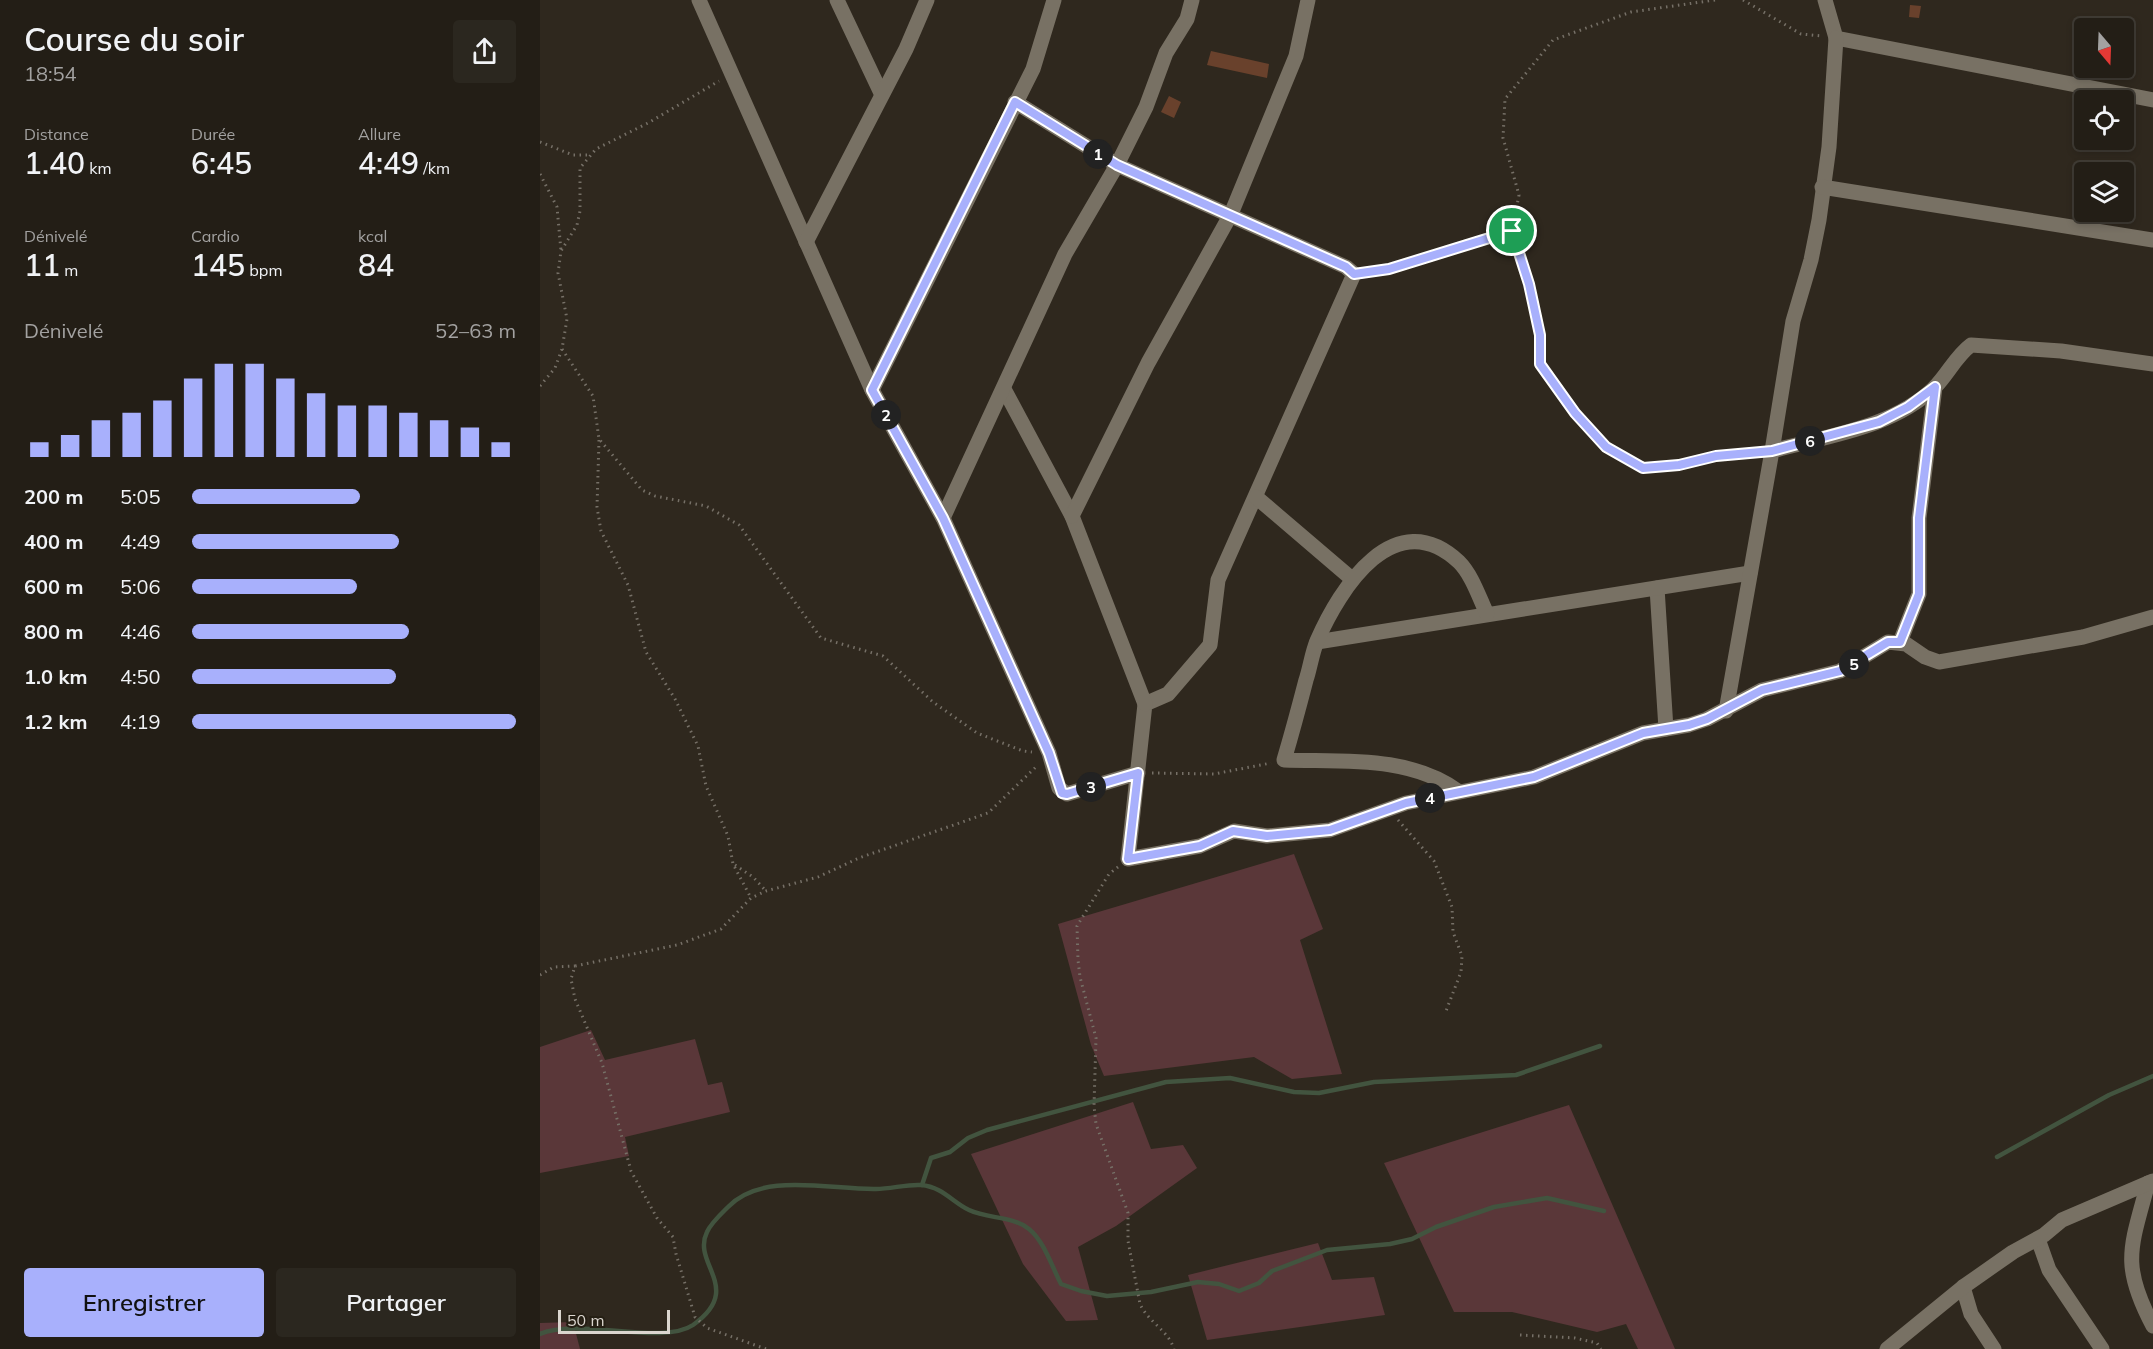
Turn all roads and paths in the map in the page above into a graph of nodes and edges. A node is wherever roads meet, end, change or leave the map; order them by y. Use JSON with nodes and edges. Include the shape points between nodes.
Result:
{"nodes":[{"id":1,"x":699,"y":0,"type":"edge"},
{"id":2,"x":837,"y":0,"type":"edge"},
{"id":3,"x":927,"y":0,"type":"edge"},
{"id":4,"x":1054,"y":0,"type":"edge"},
{"id":5,"x":1192,"y":0,"type":"edge"},
{"id":6,"x":1308,"y":0,"type":"edge"},
{"id":7,"x":1715,"y":0,"type":"edge"},
{"id":8,"x":1743,"y":0,"type":"edge"},
{"id":9,"x":1825,"y":0,"type":"edge"},
{"id":10,"x":1836,"y":38,"type":"junction"},
{"id":11,"x":732,"y":73,"type":"junction"},
{"id":12,"x":881,"y":93,"type":"junction"},
{"id":13,"x":2153,"y":100,"type":"edge"},
{"id":14,"x":1015,"y":102,"type":"junction"},
{"id":15,"x":540,"y":142,"type":"edge"},
{"id":16,"x":588,"y":155,"type":"junction"},
{"id":17,"x":1117,"y":165,"type":"junction"},
{"id":18,"x":540,"y":174,"type":"edge"},
{"id":19,"x":1822,"y":187,"type":"junction"},
{"id":20,"x":1231,"y":214,"type":"junction"},
{"id":21,"x":1512,"y":231,"type":"junction"},
{"id":22,"x":2153,"y":240,"type":"edge"},
{"id":23,"x":806,"y":242,"type":"junction"},
{"id":24,"x":561,"y":251,"type":"junction"},
{"id":25,"x":1354,"y":274,"type":"junction"},
{"id":26,"x":562,"y":349,"type":"junction"},
{"id":27,"x":2153,"y":364,"type":"edge"},
{"id":28,"x":540,"y":386,"type":"edge"},
{"id":29,"x":1935,"y":387,"type":"junction"},
{"id":30,"x":1004,"y":389,"type":"junction"},
{"id":31,"x":872,"y":390,"type":"junction"},
{"id":32,"x":599,"y":439,"type":"junction"},
{"id":33,"x":1772,"y":451,"type":"junction"},
{"id":34,"x":1256,"y":497,"type":"junction"},
{"id":35,"x":1072,"y":516,"type":"junction"},
{"id":36,"x":943,"y":518,"type":"junction"},
{"id":37,"x":1750,"y":573,"type":"junction"},
{"id":38,"x":1352,"y":579,"type":"junction"},
{"id":39,"x":1657,"y":588,"type":"junction"},
{"id":40,"x":1487,"y":614,"type":"junction"},
{"id":41,"x":2153,"y":617,"type":"edge"},
{"id":42,"x":1317,"y":642,"type":"junction"},
{"id":43,"x":1900,"y":642,"type":"junction"},
{"id":44,"x":1145,"y":704,"type":"junction"},
{"id":45,"x":1726,"y":711,"type":"junction"},
{"id":46,"x":1666,"y":729,"type":"junction"},
{"id":47,"x":1049,"y":753,"type":"junction"},
{"id":48,"x":1284,"y":760,"type":"junction"},
{"id":49,"x":1138,"y":773,"type":"junction"},
{"id":50,"x":1458,"y":791,"type":"junction"},
{"id":51,"x":1390,"y":808,"type":"junction"},
{"id":52,"x":1128,"y":859,"type":"junction"},
{"id":53,"x":733,"y":864,"type":"junction"},
{"id":54,"x":766,"y":891,"type":"junction"},
{"id":55,"x":751,"y":898,"type":"junction"},
{"id":56,"x":575,"y":966,"type":"junction"},
{"id":57,"x":540,"y":975,"type":"edge"},
{"id":58,"x":1446,"y":1011,"type":"dead end"},
{"id":59,"x":2151,"y":1182,"type":"edge"},
{"id":60,"x":2037,"y":1239,"type":"junction"},
{"id":61,"x":1963,"y":1287,"type":"junction"},
{"id":62,"x":2153,"y":1326,"type":"edge"},
{"id":63,"x":1520,"y":1335,"type":"dead end"},
{"id":64,"x":2100,"y":1348,"type":"edge"},
{"id":65,"x":766,"y":1349,"type":"edge"},
{"id":66,"x":1174,"y":1349,"type":"edge"},
{"id":67,"x":1602,"y":1349,"type":"edge"},
{"id":68,"x":1887,"y":1349,"type":"edge"},
{"id":69,"x":1994,"y":1349,"type":"edge"}],
"edges":[{"from":1,"to":11,"type":"street"},
{"from":2,"to":12,"type":"street"},
{"from":3,"to":12,"type":"street"},
{"from":4,"to":14,"type":"street","via":[[1033,69]]},
{"from":5,"to":17,"type":"street","via":[[1187,19],[1166,53],[1146,107]]},
{"from":6,"to":20,"type":"street","via":[[1296,56]]},
{"from":7,"to":21,"type":"path","via":[[1631,12],[1553,40],[1505,99],[1503,138],[1519,195]]},
{"from":8,"to":10,"type":"path","via":[[1801,34]]},
{"from":9,"to":10,"type":"street"},
{"from":10,"to":13,"type":"street"},
{"from":10,"to":19,"type":"street","via":[[1829,147]]},
{"from":11,"to":16,"type":"path"},
{"from":11,"to":23,"type":"street"},
{"from":12,"to":23,"type":"street"},
{"from":14,"to":17,"type":"street"},
{"from":14,"to":31,"type":"street"},
{"from":15,"to":16,"type":"path","via":[[573,155]]},
{"from":16,"to":24,"type":"path","via":[[580,168],[577,225]]},
{"from":17,"to":20,"type":"street"},
{"from":17,"to":30,"type":"street","via":[[1065,254]]},
{"from":18,"to":24,"type":"path","via":[[557,207]]},
{"from":19,"to":22,"type":"street"},
{"from":19,"to":33,"type":"street","via":[[1811,260],[1793,321]]},
{"from":20,"to":25,"type":"street"},
{"from":20,"to":35,"type":"street","via":[[1148,363]]},
{"from":21,"to":25,"type":"path","via":[[1389,269]]},
{"from":21,"to":33,"type":"path","via":[[1540,335],[1540,364],[1575,413],[1606,447],[1643,468]]},
{"from":23,"to":31,"type":"street"},
{"from":24,"to":26,"type":"path","via":[[558,273],[567,319]]},
{"from":25,"to":34,"type":"street"},
{"from":26,"to":28,"type":"path","via":[[555,368]]},
{"from":26,"to":32,"type":"path","via":[[593,396]]},
{"from":27,"to":29,"type":"street","via":[[1978,344],[1965,350]]},
{"from":29,"to":33,"type":"street","via":[[1879,422]]},
{"from":29,"to":43,"type":"street","via":[[1919,518],[1919,594]]},
{"from":30,"to":35,"type":"street"},
{"from":30,"to":36,"type":"street"},
{"from":31,"to":36,"type":"street"},
{"from":32,"to":47,"type":"path","via":[[642,490],[706,506],[739,525],[821,638],[883,656],[933,702],[977,733],[1023,751]]},
{"from":32,"to":53,"type":"path","via":[[597,507],[601,531],[628,585],[646,652],[698,746],[706,786],[728,836]]},
{"from":33,"to":37,"type":"street"},
{"from":34,"to":38,"type":"street"},
{"from":34,"to":44,"type":"street","via":[[1218,580],[1210,645],[1168,694]]},
{"from":35,"to":44,"type":"street"},
{"from":36,"to":47,"type":"street"},
{"from":37,"to":39,"type":"street"},
{"from":37,"to":45,"type":"street"},
{"from":38,"to":40,"type":"street","via":[[1389,546],[1405,540],[1418,542],[1440,549],[1459,562]]},
{"from":38,"to":42,"type":"street"},
{"from":39,"to":40,"type":"street"},
{"from":39,"to":46,"type":"street"},
{"from":40,"to":42,"type":"street"},
{"from":41,"to":43,"type":"street","via":[[2083,637],[1939,662]]},
{"from":42,"to":48,"type":"street"},
{"from":43,"to":45,"type":"street","via":[[1888,642],[1840,671],[1762,690]]},
{"from":44,"to":49,"type":"street"},
{"from":45,"to":46,"type":"street"},
{"from":46,"to":50,"type":"street","via":[[1615,742],[1534,777]]},
{"from":47,"to":49,"type":"street","via":[[1062,793]]},
{"from":47,"to":54,"type":"path","via":[[988,813],[859,858],[818,877]]},
{"from":48,"to":49,"type":"path","via":[[1214,774]]},
{"from":48,"to":50,"type":"street","via":[[1396,765],[1428,773]]},
{"from":49,"to":52,"type":"street"},
{"from":50,"to":51,"type":"street"},
{"from":51,"to":52,"type":"street","via":[[1330,830],[1267,836],[1233,831],[1200,846]]},
{"from":51,"to":58,"type":"path","via":[[1434,861],[1452,907],[1453,932],[1462,956],[1461,972]]},
{"from":52,"to":66,"type":"path","via":[[1109,874],[1077,926],[1080,977],[1096,1038],[1096,1124],[1128,1213],[1128,1241],[1140,1304]]},
{"from":53,"to":54,"type":"path"},
{"from":53,"to":55,"type":"path"},
{"from":54,"to":55,"type":"path"},
{"from":55,"to":56,"type":"path","via":[[721,928],[677,945]]},
{"from":56,"to":57,"type":"path","via":[[554,967]]},
{"from":56,"to":65,"type":"path","via":[[571,979],[575,999],[602,1063],[631,1171],[657,1218],[674,1237],[695,1317],[707,1328]]},
{"from":59,"to":60,"type":"street","via":[[2062,1220]]},
{"from":59,"to":62,"type":"street","via":[[2130,1258],[2132,1282]]},
{"from":60,"to":61,"type":"street"},
{"from":60,"to":64,"type":"street","via":[[2049,1270]]},
{"from":61,"to":68,"type":"street"},
{"from":61,"to":69,"type":"street","via":[[1971,1314]]},
{"from":63,"to":67,"type":"path","via":[[1575,1338],[1597,1343]]}]}
